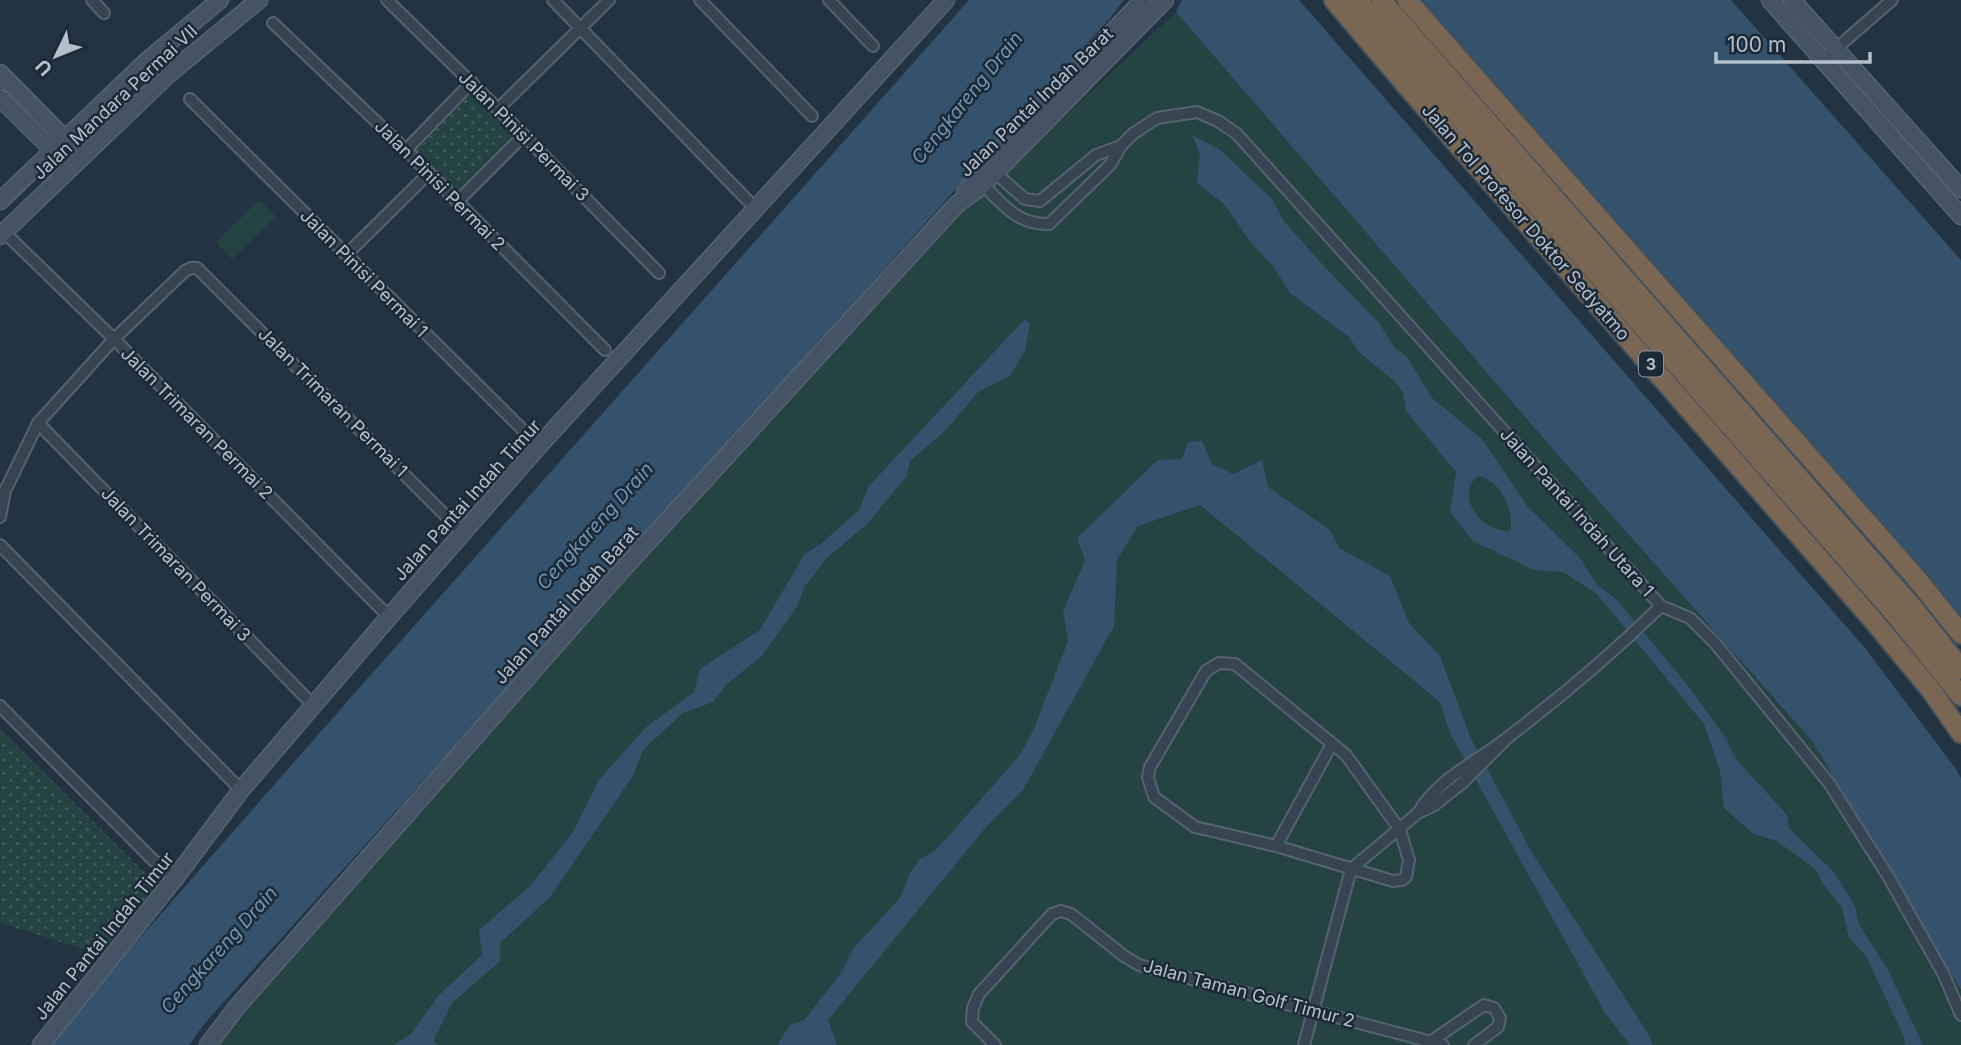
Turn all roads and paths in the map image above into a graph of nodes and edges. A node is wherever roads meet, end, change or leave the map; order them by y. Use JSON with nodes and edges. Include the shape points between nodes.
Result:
{"nodes":[{"id":1,"x":92,"y":0,"type":"edge"},
{"id":2,"x":220,"y":0,"type":"edge"},
{"id":3,"x":259,"y":0,"type":"edge"},
{"id":4,"x":387,"y":0,"type":"edge"},
{"id":5,"x":553,"y":0,"type":"edge"},
{"id":6,"x":609,"y":0,"type":"edge"},
{"id":7,"x":700,"y":0,"type":"edge"},
{"id":8,"x":829,"y":0,"type":"edge"},
{"id":9,"x":946,"y":0,"type":"edge"},
{"id":10,"x":1334,"y":0,"type":"edge"},
{"id":11,"x":1357,"y":0,"type":"edge"},
{"id":12,"x":1381,"y":0,"type":"edge"},
{"id":13,"x":1407,"y":0,"type":"edge"},
{"id":14,"x":1770,"y":0,"type":"edge"},
{"id":15,"x":1792,"y":0,"type":"edge"},
{"id":16,"x":1892,"y":0,"type":"edge"},
{"id":17,"x":1162,"y":1,"type":"edge"},
{"id":18,"x":1142,"y":5,"type":"edge"},
{"id":19,"x":104,"y":13,"type":"dead end"},
{"id":20,"x":273,"y":23,"type":"dead end"},
{"id":21,"x":581,"y":29,"type":"junction"},
{"id":22,"x":873,"y":46,"type":"dead end"},
{"id":23,"x":1830,"y":55,"type":"junction"},
{"id":24,"x":0,"y":73,"type":"edge"},
{"id":25,"x":472,"y":82,"type":"junction"},
{"id":26,"x":0,"y":98,"type":"edge"},
{"id":27,"x":190,"y":99,"type":"dead end"},
{"id":28,"x":498,"y":108,"type":"junction"},
{"id":29,"x":812,"y":116,"type":"dead end"},
{"id":30,"x":524,"y":135,"type":"junction"},
{"id":31,"x":59,"y":144,"type":"junction"},
{"id":32,"x":1121,"y":146,"type":"junction"},
{"id":33,"x":406,"y":150,"type":"junction"},
{"id":34,"x":76,"y":161,"type":"junction"},
{"id":35,"x":991,"y":168,"type":"junction"},
{"id":36,"x":429,"y":173,"type":"junction"},
{"id":37,"x":979,"y":181,"type":"junction"},
{"id":38,"x":1961,"y":189,"type":"edge"},
{"id":39,"x":0,"y":201,"type":"edge"},
{"id":40,"x":458,"y":201,"type":"junction"},
{"id":41,"x":756,"y":209,"type":"junction"},
{"id":42,"x":1961,"y":216,"type":"edge"},
{"id":43,"x":2,"y":234,"type":"edge"},
{"id":44,"x":346,"y":255,"type":"junction"},
{"id":45,"x":659,"y":273,"type":"dead end"},
{"id":46,"x":114,"y":339,"type":"junction"},
{"id":47,"x":605,"y":350,"type":"dead end"},
{"id":48,"x":38,"y":423,"type":"junction"},
{"id":49,"x":539,"y":446,"type":"junction"},
{"id":50,"x":0,"y":517,"type":"edge"},
{"id":51,"x":463,"y":533,"type":"junction"},
{"id":52,"x":0,"y":545,"type":"edge"},
{"id":53,"x":1661,"y":606,"type":"junction"},
{"id":54,"x":389,"y":617,"type":"junction"},
{"id":55,"x":1961,"y":634,"type":"edge"},
{"id":56,"x":1961,"y":669,"type":"edge"},
{"id":57,"x":1961,"y":696,"type":"edge"},
{"id":58,"x":313,"y":705,"type":"junction"},
{"id":59,"x":0,"y":706,"type":"edge"},
{"id":60,"x":1961,"y":733,"type":"edge"},
{"id":61,"x":1332,"y":744,"type":"junction"},
{"id":62,"x":241,"y":790,"type":"junction"},
{"id":63,"x":1400,"y":830,"type":"junction"},
{"id":64,"x":1276,"y":846,"type":"junction"},
{"id":65,"x":1351,"y":869,"type":"junction"},
{"id":66,"x":176,"y":877,"type":"junction"},
{"id":67,"x":1313,"y":1010,"type":"junction"},
{"id":68,"x":1961,"y":1015,"type":"edge"},
{"id":69,"x":1430,"y":1042,"type":"junction"},
{"id":70,"x":41,"y":1045,"type":"edge"},
{"id":71,"x":208,"y":1045,"type":"edge"},
{"id":72,"x":995,"y":1045,"type":"edge"},
{"id":73,"x":1304,"y":1045,"type":"edge"},
{"id":74,"x":1443,"y":1045,"type":"edge"},
{"id":75,"x":1474,"y":1045,"type":"edge"}],
"edges":[{"from":1,"to":19,"type":"street"},
{"from":2,"to":31,"type":"street","name":"Jalan Mandara Permai VII"},
{"from":3,"to":34,"type":"street","name":"Jalan Mandara Permai VII","via":[[169,74]]},
{"from":4,"to":25,"type":"street","name":"Jalan Pinisi Permai 3"},
{"from":5,"to":21,"type":"street"},
{"from":6,"to":21,"type":"street"},
{"from":7,"to":29,"type":"street"},
{"from":8,"to":22,"type":"street"},
{"from":9,"to":41,"type":"street","name":"Jalan Pantai Indah Timur"},
{"from":10,"to":60,"type":"highway","name":"Jalan Tol Profesor Doktor Sedyatmo","number":"3","via":[[1864,609]]},
{"from":11,"to":57,"type":"highway","name":"Jalan Tol Profesor Doktor Sedyatmo","number":"3","via":[[1885,603]]},
{"from":12,"to":56,"type":"highway","name":"Jalan Tol Profesor Doktor Sedyatmo","number":"3","via":[[1914,609]]},
{"from":13,"to":55,"type":"highway"},
{"from":14,"to":23,"type":"street"},
{"from":15,"to":23,"type":"street"},
{"from":16,"to":23,"type":"street"},
{"from":17,"to":18,"type":"street","name":"Jalan Pantai Indah Barat"},
{"from":18,"to":35,"type":"street","name":"Jalan Pantai Indah Barat"},
{"from":20,"to":33,"type":"street","name":"Jalan Pinisi Permai 2"},
{"from":21,"to":28,"type":"street"},
{"from":21,"to":41,"type":"street"},
{"from":23,"to":38,"type":"street"},
{"from":23,"to":42,"type":"street"},
{"from":24,"to":31,"type":"street"},
{"from":25,"to":28,"type":"street","name":"Jalan Pinisi Permai 3"},
{"from":25,"to":33,"type":"street"},
{"from":26,"to":31,"type":"street"},
{"from":27,"to":44,"type":"street","name":"Jalan Pinisi Permai 1"},
{"from":28,"to":30,"type":"street","name":"Jalan Pinisi Permai 3"},
{"from":30,"to":40,"type":"street"},
{"from":30,"to":45,"type":"street","name":"Jalan Pinisi Permai 3"},
{"from":31,"to":34,"type":"street"},
{"from":31,"to":39,"type":"street","name":"Jalan Mandara Permai VII"},
{"from":32,"to":35,"type":"street","name":"Jalan Pantai Indah Utara 1","via":[[1096,155],[1040,201],[1025,199]]},
{"from":32,"to":37,"type":"street","name":"Jalan Pantai Indah Utara 1","via":[[1110,165],[1049,224],[1033,224],[1013,214]]},
{"from":32,"to":53,"type":"street","name":"Jalan Pantai Indah Utara 1","via":[[1157,118],[1197,112],[1237,134]]},
{"from":33,"to":36,"type":"street","name":"Jalan Pinisi Permai 2"},
{"from":34,"to":43,"type":"street","name":"Jalan Mandara Permai VII"},
{"from":35,"to":37,"type":"street","name":"Jalan Pantai Indah Barat"},
{"from":36,"to":40,"type":"street","name":"Jalan Pinisi Permai 2"},
{"from":36,"to":44,"type":"street"},
{"from":37,"to":71,"type":"street","name":"Jalan Pantai Indah Barat","via":[[614,579]]},
{"from":40,"to":47,"type":"street","name":"Jalan Pinisi Permai 2"},
{"from":41,"to":49,"type":"street","name":"Jalan Pantai Indah Timur"},
{"from":43,"to":46,"type":"street","name":"Jalan Trimaran Permai 2"},
{"from":44,"to":49,"type":"street","name":"Jalan Pinisi Permai 1"},
{"from":46,"to":48,"type":"street"},
{"from":46,"to":51,"type":"street","name":"Jalan Trimaran Permai 1","via":[[185,271],[202,271]]},
{"from":46,"to":54,"type":"street","name":"Jalan Trimaran Permai 2"},
{"from":48,"to":50,"type":"street","via":[[5,491]]},
{"from":48,"to":58,"type":"street","name":"Jalan Trimaran Permai 3"},
{"from":49,"to":51,"type":"street","name":"Jalan Pantai Indah Timur"},
{"from":51,"to":54,"type":"street","name":"Jalan Pantai Indah Timur"},
{"from":52,"to":62,"type":"street"},
{"from":53,"to":63,"type":"street","via":[[1616,649],[1459,778],[1426,799]]},
{"from":53,"to":68,"type":"street","name":"Jalan Pantai Indah Utara 1","via":[[1690,618],[1715,643],[1829,783],[1888,876],[1944,975]]},
{"from":54,"to":58,"type":"street","name":"Jalan Pantai Indah Timur"},
{"from":58,"to":62,"type":"street","name":"Jalan Pantai Indah Timur"},
{"from":59,"to":66,"type":"street","via":[[153,860]]},
{"from":61,"to":63,"type":"street","via":[[1346,755]]},
{"from":61,"to":64,"type":"street"},
{"from":61,"to":64,"type":"street","via":[[1236,664],[1219,663],[1206,671],[1150,767],[1154,797],[1195,827]]},
{"from":62,"to":66,"type":"street","name":"Jalan Pantai Indah Timur"},
{"from":63,"to":65,"type":"street"},
{"from":63,"to":65,"type":"street","via":[[1409,860],[1406,877],[1393,881]]},
{"from":64,"to":65,"type":"street"},
{"from":65,"to":67,"type":"street"},
{"from":66,"to":70,"type":"street","name":"Jalan Pantai Indah Timur"},
{"from":67,"to":69,"type":"street","name":"Jalan Taman Golf Timur 2"},
{"from":67,"to":72,"type":"street","name":"Jalan Taman Golf Timur 2","via":[[1139,965],[1072,914],[1061,911],[1052,914],[979,994],[972,1022]]},
{"from":67,"to":73,"type":"street"},
{"from":69,"to":74,"type":"street","name":"Jalan Taman Golf Timur 2"},
{"from":69,"to":75,"type":"street","via":[[1484,1005],[1494,1008],[1500,1018],[1497,1027]]}]}
